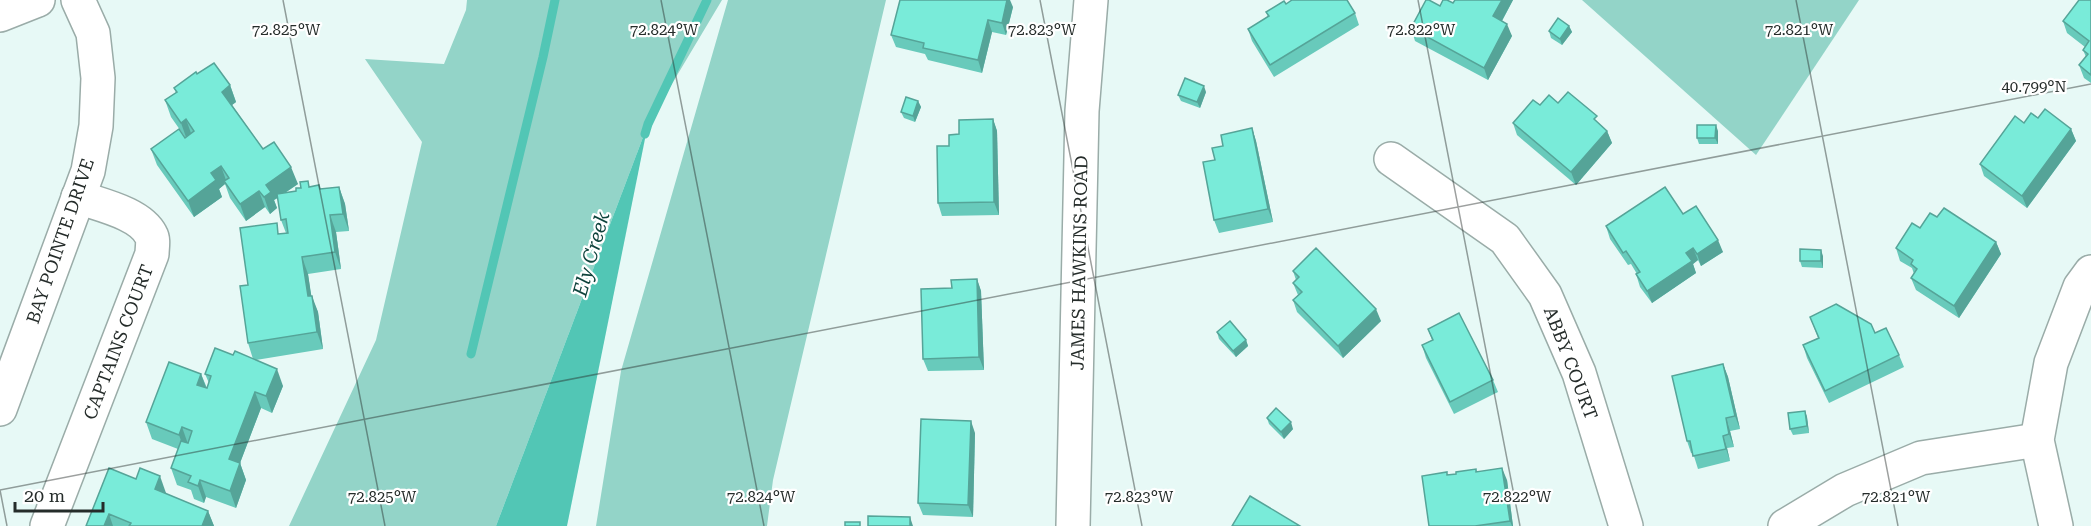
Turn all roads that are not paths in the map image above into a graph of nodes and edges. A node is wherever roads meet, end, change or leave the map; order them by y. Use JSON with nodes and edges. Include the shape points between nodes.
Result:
{"nodes":[{"id":1,"x":38,"y":0,"type":"edge"},
{"id":2,"x":78,"y":0,"type":"edge"},
{"id":3,"x":1091,"y":0,"type":"edge"},
{"id":4,"x":0,"y":15,"type":"edge"},
{"id":5,"x":1391,"y":159,"type":"dead end"},
{"id":6,"x":78,"y":197,"type":"junction"},
{"id":7,"x":2091,"y":272,"type":"edge"},
{"id":8,"x":0,"y":409,"type":"edge"},
{"id":9,"x":2037,"y":440,"type":"junction"},
{"id":10,"x":46,"y":526,"type":"edge"},
{"id":11,"x":1073,"y":526,"type":"edge"},
{"id":12,"x":1626,"y":526,"type":"edge"},
{"id":13,"x":1785,"y":526,"type":"edge"},
{"id":14,"x":2056,"y":526,"type":"edge"}],
"edges":[{"from":1,"to":4,"type":"street"},
{"from":2,"to":6,"type":"street","name":"BAY POINTE DRIVE","via":[[93,33],[98,78],[96,126],[88,171]]},
{"from":3,"to":11,"type":"street","name":"JAMES HAWKINS ROAD","via":[[1082,111]]},
{"from":5,"to":12,"type":"street","name":"ABBY COURT","via":[[1505,239],[1545,295],[1579,373]]},
{"from":6,"to":8,"type":"street","name":"BAY POINTE DRIVE"},
{"from":6,"to":10,"type":"street","name":"CAPTAINS COURT","via":[[125,213],[143,224],[152,236],[152,254]]},
{"from":7,"to":9,"type":"street","via":[[2080,287],[2051,363]]},
{"from":9,"to":13,"type":"street","via":[[1921,458],[1845,490]]},
{"from":9,"to":14,"type":"street"}]}
